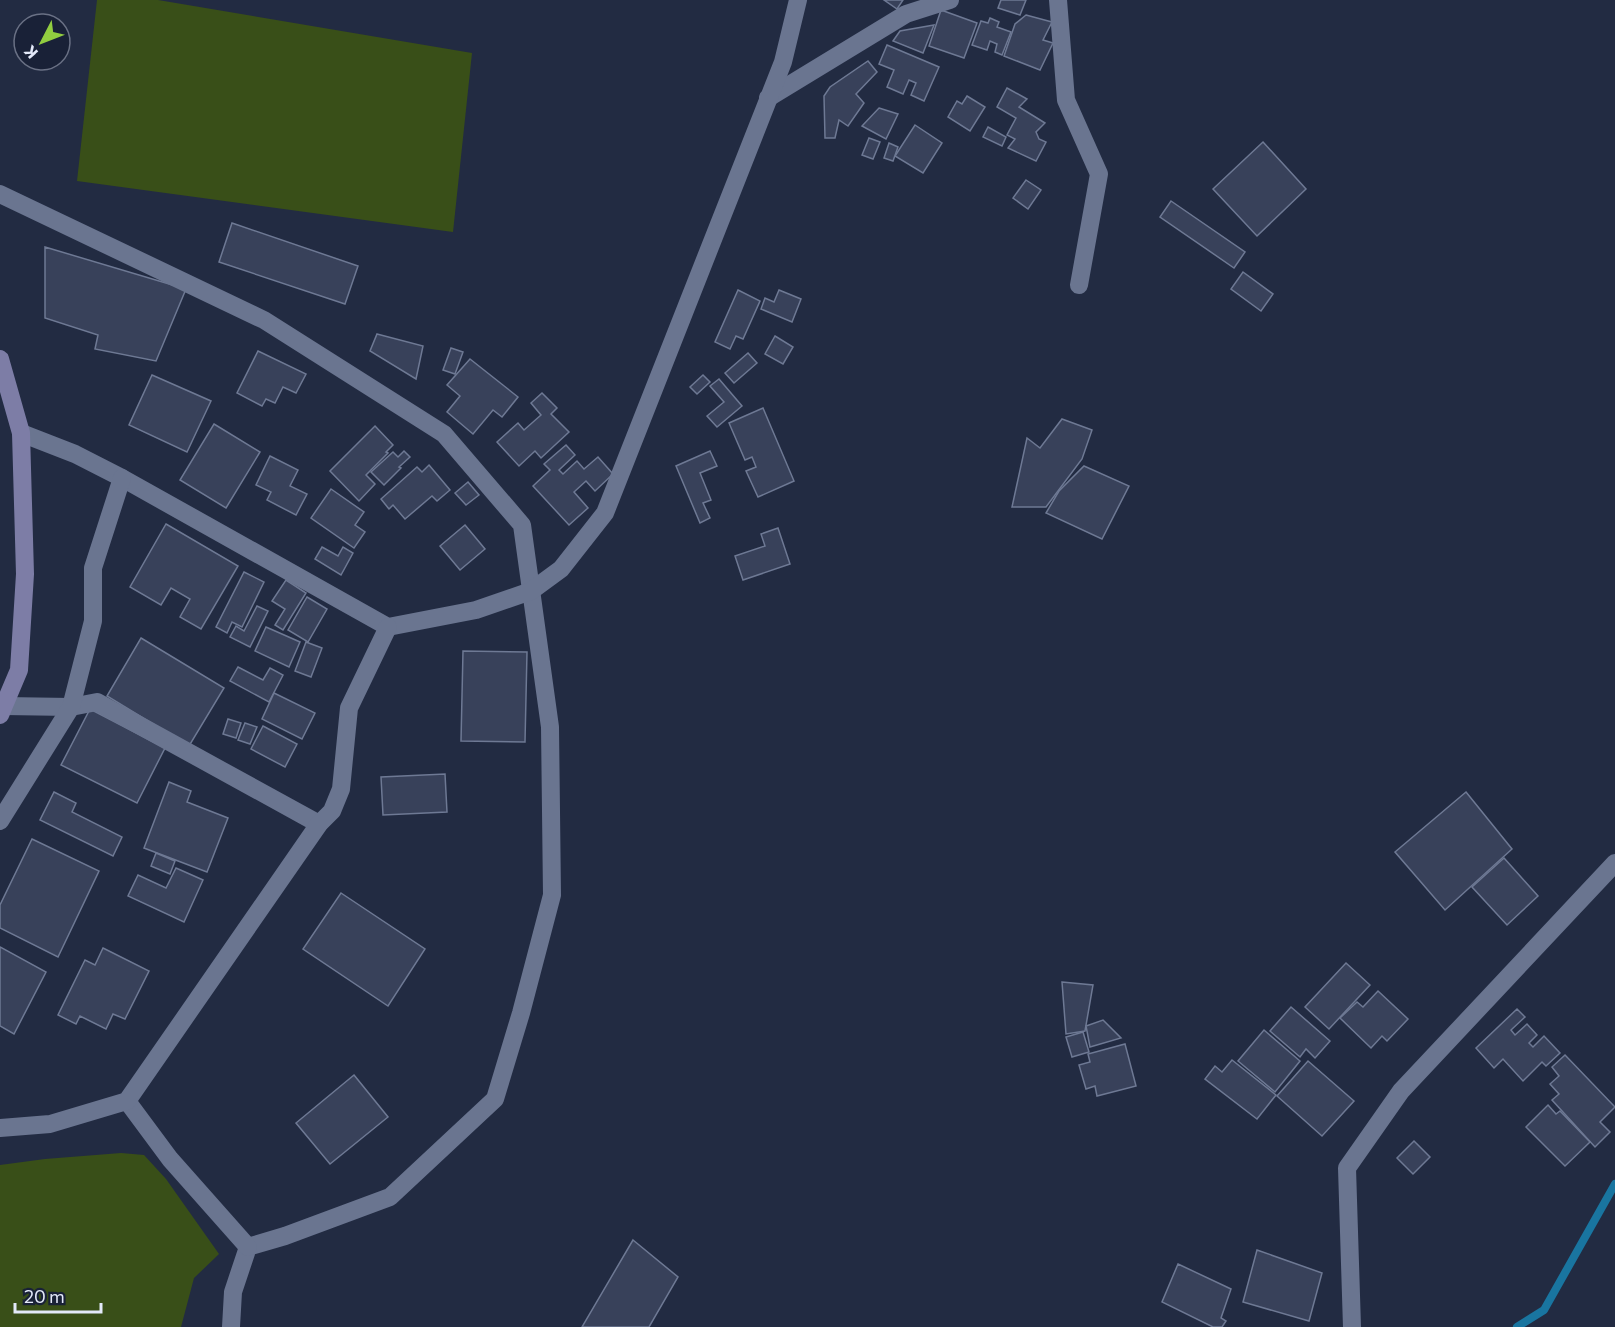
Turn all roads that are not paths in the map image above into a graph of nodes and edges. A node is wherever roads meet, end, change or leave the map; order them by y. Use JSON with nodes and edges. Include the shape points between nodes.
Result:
{"nodes":[{"id":1,"x":798,"y":0,"type":"edge"},
{"id":2,"x":950,"y":0,"type":"edge"},
{"id":3,"x":1056,"y":1,"type":"edge"},
{"id":4,"x":768,"y":98,"type":"junction"},
{"id":5,"x":0,"y":194,"type":"edge"},
{"id":6,"x":1079,"y":285,"type":"dead end"},
{"id":7,"x":0,"y":359,"type":"edge"},
{"id":8,"x":21,"y":433,"type":"junction"},
{"id":9,"x":122,"y":478,"type":"junction"},
{"id":10,"x":531,"y":591,"type":"junction"},
{"id":11,"x":388,"y":627,"type":"junction"},
{"id":12,"x":71,"y":707,"type":"junction"},
{"id":13,"x":2,"y":711,"type":"edge"},
{"id":14,"x":0,"y":821,"type":"edge"},
{"id":15,"x":319,"y":824,"type":"junction"},
{"id":16,"x":1615,"y":863,"type":"edge"},
{"id":17,"x":126,"y":1101,"type":"junction"},
{"id":18,"x":0,"y":1128,"type":"edge"},
{"id":19,"x":248,"y":1247,"type":"junction"},
{"id":20,"x":231,"y":1327,"type":"edge"},
{"id":21,"x":1352,"y":1327,"type":"edge"}],
"edges":[{"from":1,"to":4,"type":"street","via":[[783,62]]},
{"from":2,"to":4,"type":"street","via":[[906,14]]},
{"from":3,"to":6,"type":"street","via":[[1066,100],[1099,174]]},
{"from":4,"to":10,"type":"street","via":[[605,513],[561,569]]},
{"from":5,"to":10,"type":"street","via":[[264,320],[444,434],[522,525]]},
{"from":7,"to":8,"type":"main road"},
{"from":8,"to":9,"type":"street"},
{"from":8,"to":13,"type":"main road","via":[[23,617],[19,670]]},
{"from":9,"to":11,"type":"street"},
{"from":9,"to":12,"type":"street","via":[[93,568],[93,621]]},
{"from":10,"to":11,"type":"street","via":[[476,610]]},
{"from":10,"to":19,"type":"street","via":[[550,727],[552,895],[495,1099],[390,1197]]},
{"from":11,"to":15,"type":"street","via":[[349,708],[341,789],[332,811]]},
{"from":12,"to":13,"type":"street"},
{"from":12,"to":14,"type":"street"},
{"from":12,"to":15,"type":"street","via":[[97,702]]},
{"from":15,"to":17,"type":"street"},
{"from":16,"to":21,"type":"street","via":[[1401,1091],[1347,1168]]},
{"from":17,"to":18,"type":"street","via":[[50,1124]]},
{"from":17,"to":19,"type":"street","via":[[170,1159]]},
{"from":19,"to":20,"type":"street","via":[[233,1292]]}]}
